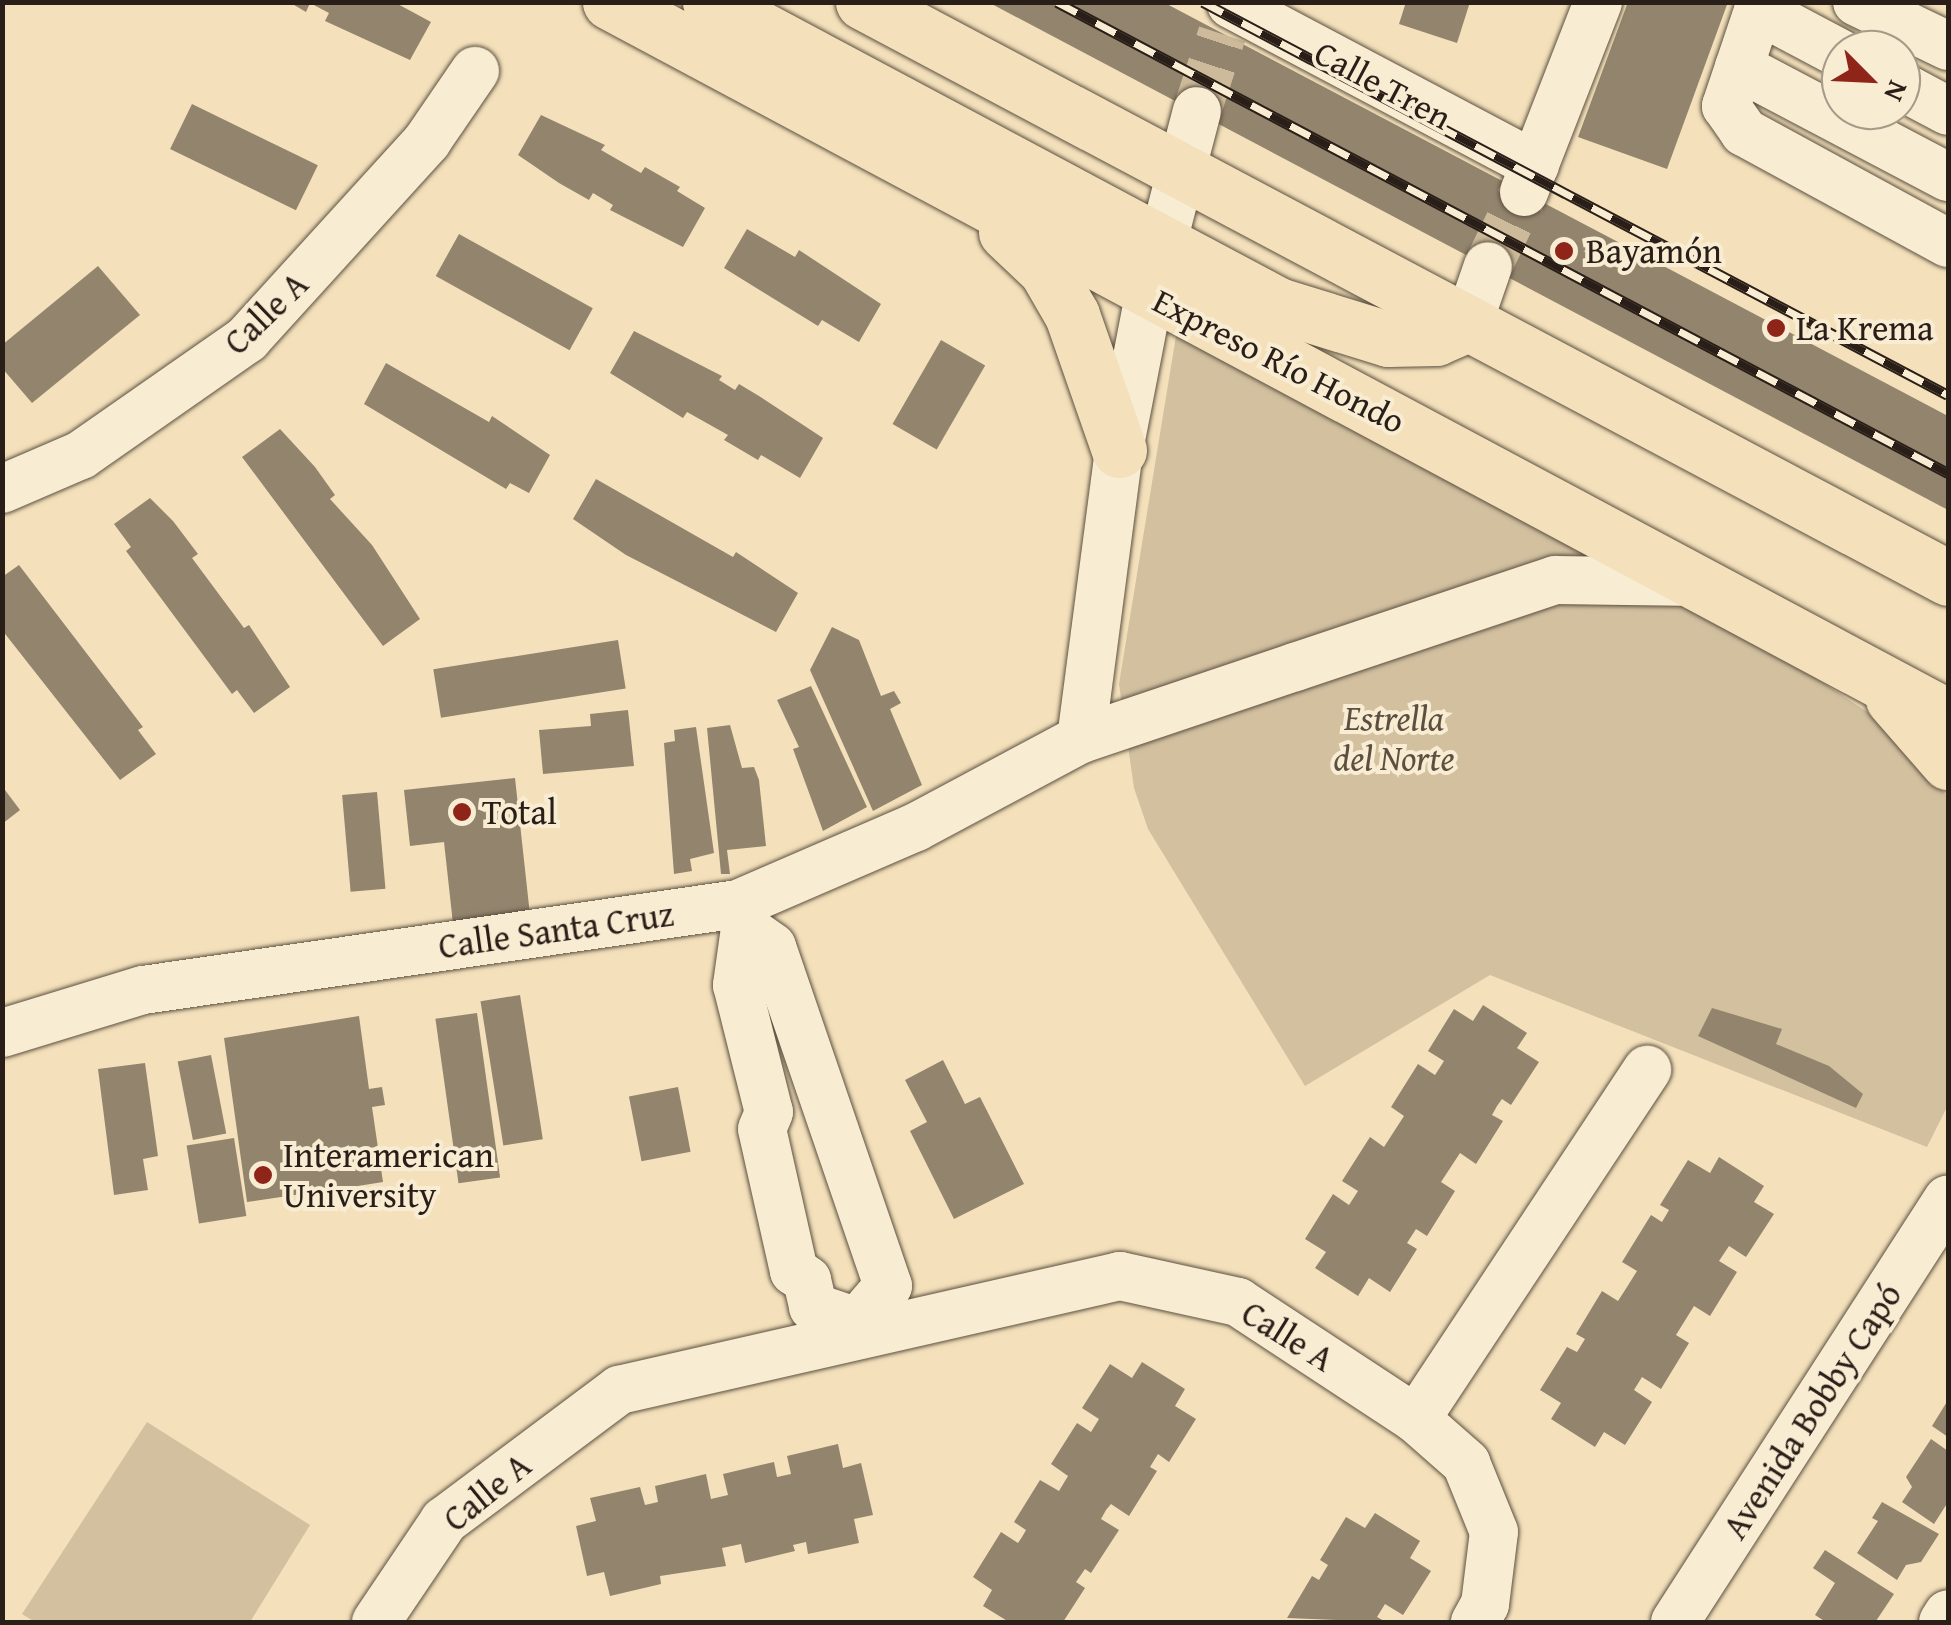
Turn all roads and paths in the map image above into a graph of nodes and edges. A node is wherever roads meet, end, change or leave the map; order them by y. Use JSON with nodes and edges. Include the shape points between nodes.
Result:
{"nodes":[{"id":1,"x":610,"y":2,"type":"edge"},
{"id":2,"x":710,"y":2,"type":"edge"},
{"id":3,"x":863,"y":2,"type":"edge"},
{"id":4,"x":1598,"y":2,"type":"edge"},
{"id":5,"x":1857,"y":2,"type":"edge"},
{"id":6,"x":1910,"y":2,"type":"edge"},
{"id":7,"x":1760,"y":6,"type":"edge"},
{"id":8,"x":1948,"y":10,"type":"edge"},
{"id":9,"x":1228,"y":14,"type":"edge"},
{"id":10,"x":1821,"y":42,"type":"edge"},
{"id":11,"x":1948,"y":46,"type":"edge"},
{"id":12,"x":1739,"y":67,"type":"junction"},
{"id":13,"x":475,"y":71,"type":"dead end"},
{"id":14,"x":1921,"y":97,"type":"edge"},
{"id":15,"x":1197,"y":111,"type":"tunnel mouth"},
{"id":16,"x":1948,"y":111,"type":"edge"},
{"id":17,"x":1180,"y":166,"type":"junction"},
{"id":18,"x":1948,"y":177,"type":"edge"},
{"id":19,"x":968,"y":195,"type":"junction"},
{"id":20,"x":1948,"y":243,"type":"edge"},
{"id":21,"x":1488,"y":266,"type":"tunnel mouth"},
{"id":22,"x":1156,"y":270,"type":"junction"},
{"id":23,"x":1468,"y":324,"type":"junction"},
{"id":24,"x":1119,"y":450,"type":"junction"},
{"id":25,"x":2,"y":489,"type":"edge"},
{"id":26,"x":1948,"y":578,"type":"edge"},
{"id":27,"x":1699,"y":582,"type":"junction"},
{"id":28,"x":1874,"y":678,"type":"junction"},
{"id":29,"x":1948,"y":717,"type":"edge"},
{"id":30,"x":1081,"y":739,"type":"junction"},
{"id":31,"x":1948,"y":762,"type":"edge"},
{"id":32,"x":742,"y":916,"type":"junction"},
{"id":33,"x":2,"y":1032,"type":"edge"},
{"id":34,"x":1647,"y":1070,"type":"dead end"},
{"id":35,"x":1948,"y":1200,"type":"edge"},
{"id":36,"x":859,"y":1329,"type":"junction"},
{"id":37,"x":1416,"y":1419,"type":"junction"},
{"id":38,"x":1948,"y":1614,"type":"edge"},
{"id":39,"x":380,"y":1621,"type":"edge"},
{"id":40,"x":1475,"y":1622,"type":"edge"},
{"id":41,"x":1675,"y":1622,"type":"edge"},
{"id":42,"x":1943,"y":1622,"type":"edge"}],
"edges":[{"from":1,"to":19,"type":"highway","name":"Expreso Río Hondo"},
{"from":2,"to":22,"type":"highway"},
{"from":3,"to":17,"type":"highway"},
{"from":4,"to":9,"type":"street","name":"Calle Tren","via":[[1529,178]]},
{"from":5,"to":11,"type":"street"},
{"from":6,"to":8,"type":"street"},
{"from":7,"to":10,"type":"street"},
{"from":7,"to":12,"type":"street"},
{"from":12,"to":18,"type":"street"},
{"from":12,"to":20,"type":"street","via":[[1726,106],[1744,132]]},
{"from":13,"to":25,"type":"street","name":"Calle A","via":[[428,140],[248,339],[81,455]]},
{"from":14,"to":16,"type":"street"},
{"from":15,"to":17,"type":"street"},
{"from":17,"to":22,"type":"street"},
{"from":17,"to":23,"type":"highway"},
{"from":19,"to":22,"type":"highway","name":"Expreso Río Hondo"},
{"from":19,"to":24,"type":"highway","via":[[1046,270],[1072,315]]},
{"from":21,"to":23,"type":"street"},
{"from":22,"to":23,"type":"highway","via":[[1388,340],[1436,338]]},
{"from":22,"to":24,"type":"street"},
{"from":22,"to":27,"type":"highway","name":"Expreso Río Hondo"},
{"from":23,"to":26,"type":"highway"},
{"from":24,"to":30,"type":"street"},
{"from":27,"to":28,"type":"highway","name":"Expreso Río Hondo"},
{"from":27,"to":30,"type":"street","name":"Calle Santa Cruz","via":[[1555,580]]},
{"from":28,"to":29,"type":"highway","name":"Expreso Río Hondo"},
{"from":28,"to":31,"type":"highway"},
{"from":30,"to":32,"type":"street","name":"Calle Santa Cruz"},
{"from":32,"to":33,"type":"street","name":"Calle Santa Cruz","via":[[143,990]]},
{"from":32,"to":36,"type":"street","via":[[772,947],[888,1286]]},
{"from":32,"to":36,"type":"street","via":[[737,985],[768,1112],[762,1129],[794,1271],[807,1280],[813,1307]]},
{"from":34,"to":37,"type":"street"},
{"from":35,"to":41,"type":"street","name":"Avenida Bobby Capó"},
{"from":36,"to":37,"type":"street","name":"Calle A","via":[[1120,1276],[1238,1302]]},
{"from":36,"to":39,"type":"street","name":"Calle A","via":[[619,1390],[444,1520]]},
{"from":37,"to":40,"type":"street","name":"Calle A","via":[[1466,1464],[1494,1532],[1485,1604]]},
{"from":38,"to":42,"type":"street"}]}
